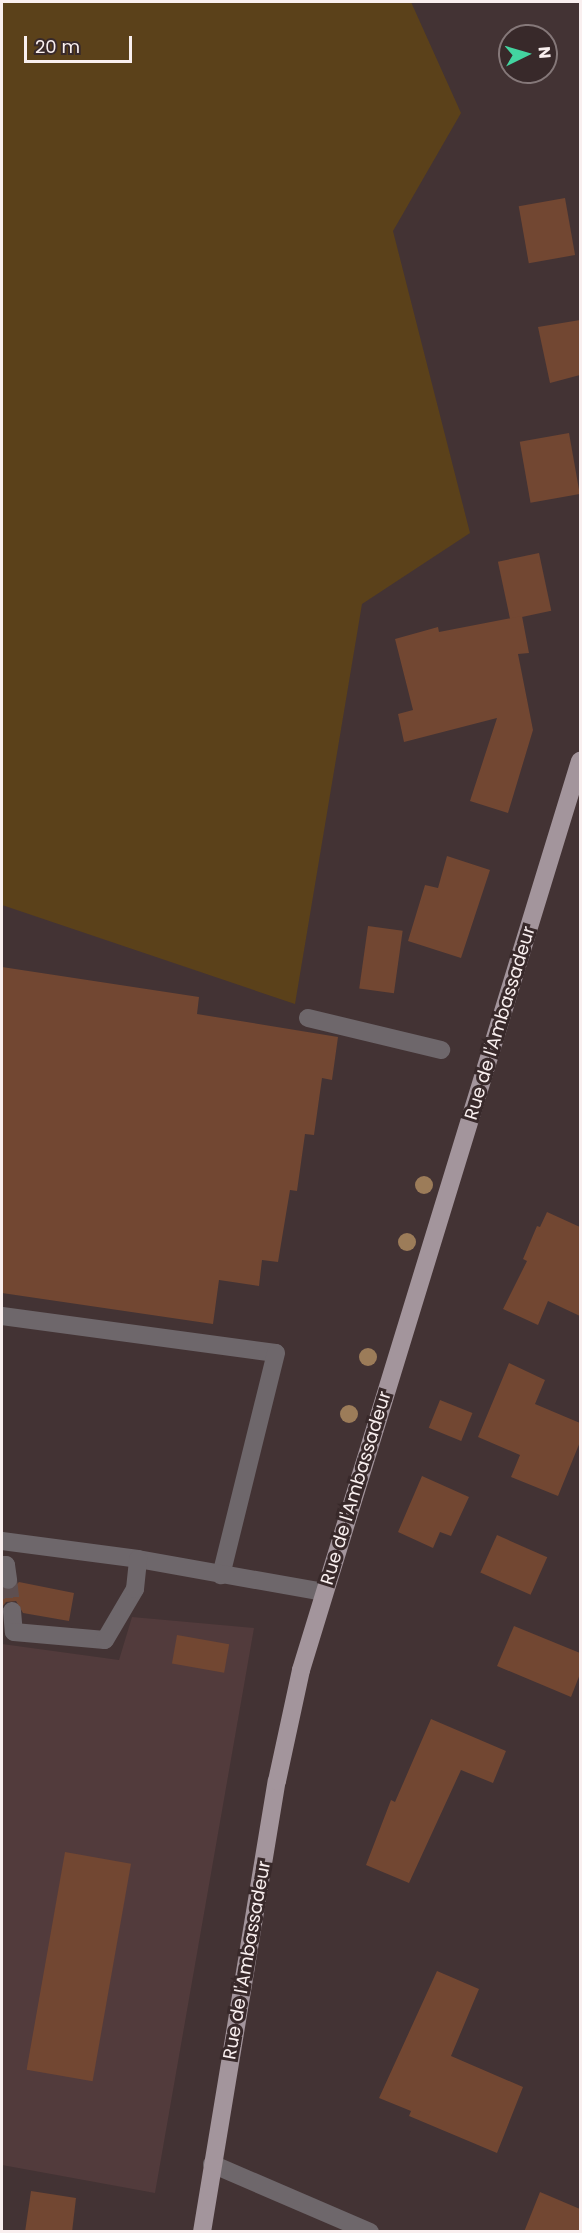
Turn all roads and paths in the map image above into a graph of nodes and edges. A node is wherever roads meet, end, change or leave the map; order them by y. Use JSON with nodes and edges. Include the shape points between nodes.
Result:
{"nodes":[{"id":1,"x":580,"y":761,"type":"edge"},
{"id":2,"x":308,"y":1018,"type":"dead end"},
{"id":3,"x":441,"y":1050,"type":"dead end"},
{"id":4,"x":2,"y":1316,"type":"edge"},
{"id":5,"x":2,"y":1541,"type":"edge"},
{"id":6,"x":138,"y":1560,"type":"junction"},
{"id":7,"x":222,"y":1575,"type":"junction"},
{"id":8,"x":323,"y":1592,"type":"junction"},
{"id":9,"x":12,"y":1611,"type":"tunnel mouth"},
{"id":10,"x":212,"y":2164,"type":"junction"},
{"id":11,"x":202,"y":2232,"type":"edge"},
{"id":12,"x":370,"y":2232,"type":"edge"}],
"edges":[{"from":1,"to":8,"type":"main road","name":"Rue de l'Ambassadeur"},
{"from":2,"to":3,"type":"street"},
{"from":4,"to":7,"type":"street","via":[[276,1353]]},
{"from":5,"to":6,"type":"street"},
{"from":6,"to":7,"type":"street"},
{"from":6,"to":9,"type":"street","via":[[135,1589],[105,1640],[14,1632]]},
{"from":7,"to":8,"type":"street"},
{"from":8,"to":10,"type":"main road","name":"Rue de l'Ambassadeur","via":[[301,1670],[278,1781]]},
{"from":10,"to":11,"type":"main road","name":"Rue de l'Ambassadeur"},
{"from":10,"to":12,"type":"street"}]}
